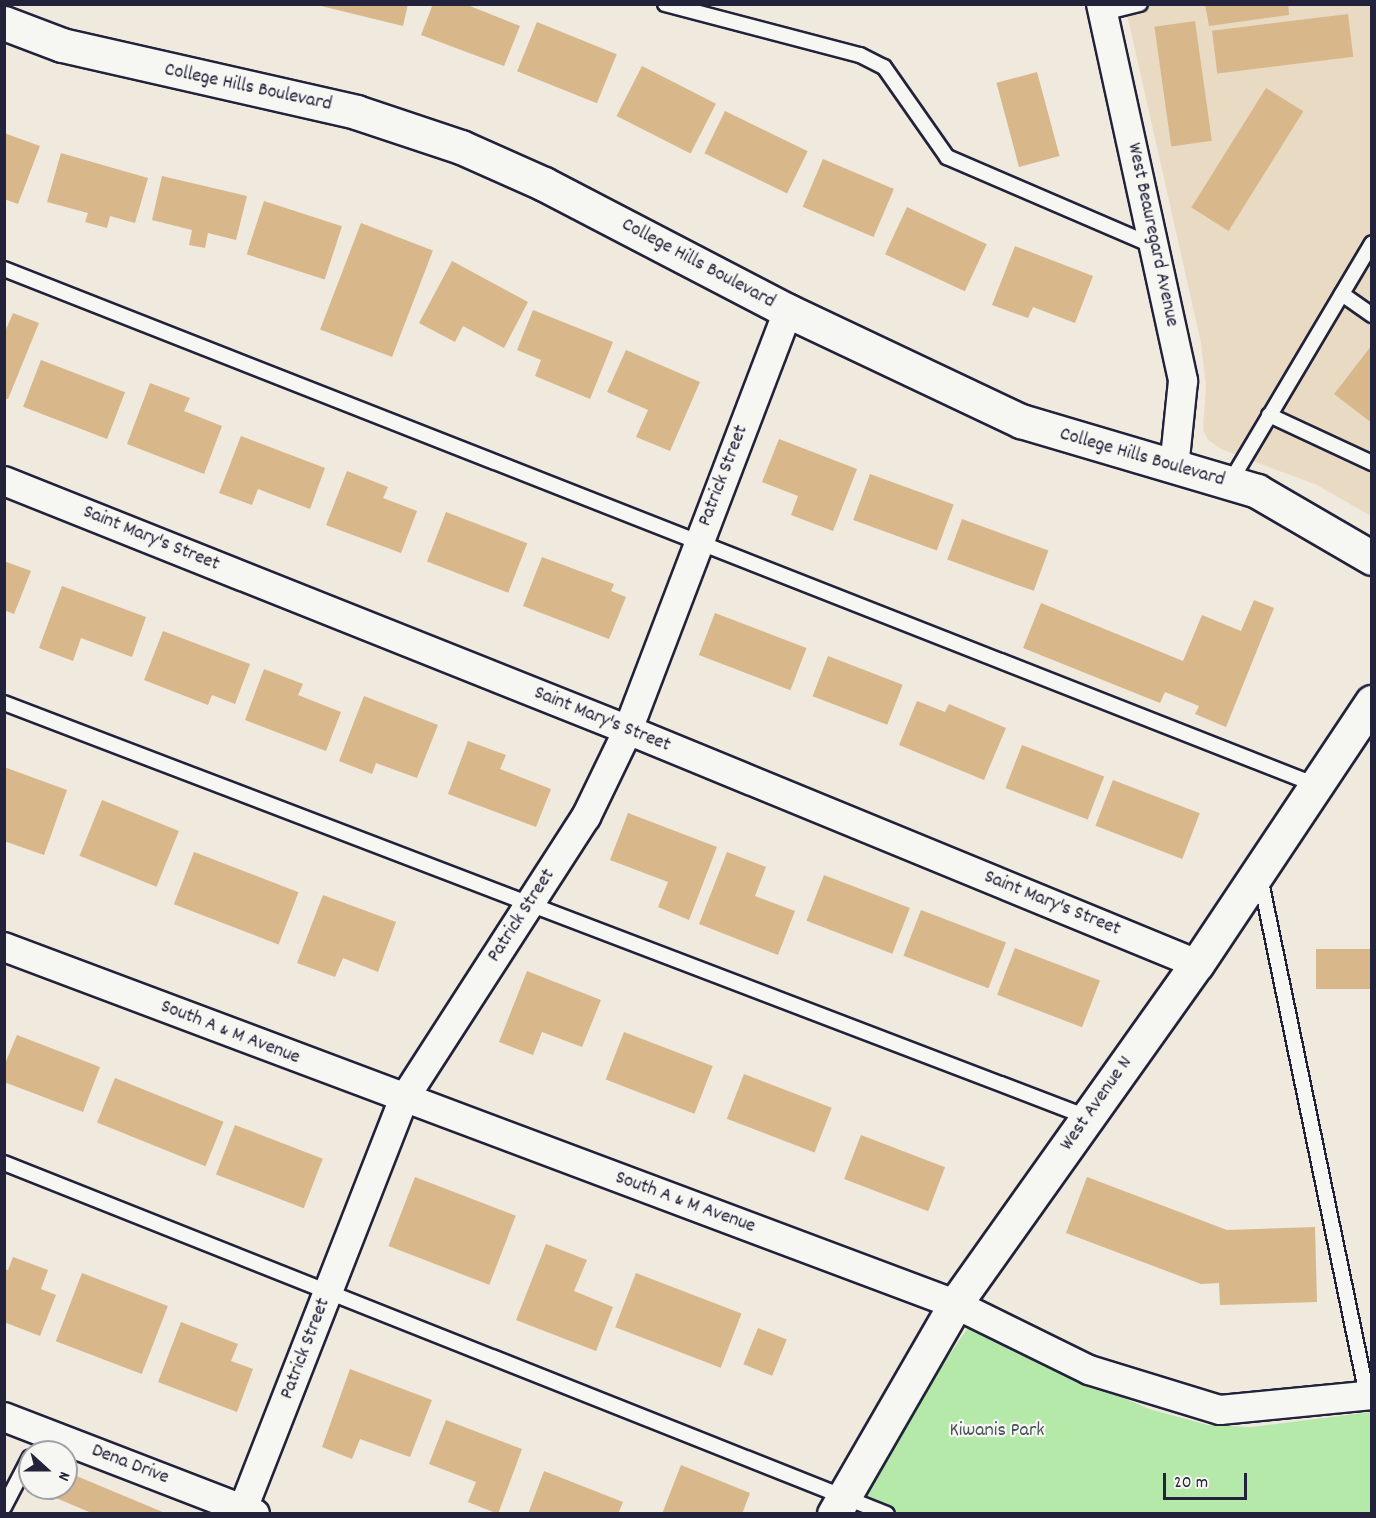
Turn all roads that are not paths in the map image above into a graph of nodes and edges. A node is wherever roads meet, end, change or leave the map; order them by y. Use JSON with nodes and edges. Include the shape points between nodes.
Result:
{"nodes":[{"id":1,"x":665,"y":4,"type":"edge"},
{"id":2,"x":1140,"y":4,"type":"edge"},
{"id":3,"x":1102,"y":9,"type":"edge"},
{"id":4,"x":4,"y":23,"type":"edge"},
{"id":5,"x":1371,"y":243,"type":"edge"},
{"id":6,"x":1156,"y":247,"type":"junction"},
{"id":7,"x":4,"y":269,"type":"edge"},
{"id":8,"x":1342,"y":294,"type":"junction"},
{"id":9,"x":788,"y":311,"type":"junction"},
{"id":10,"x":1371,"y":315,"type":"edge"},
{"id":11,"x":1269,"y":415,"type":"junction"},
{"id":12,"x":1371,"y":463,"type":"edge"},
{"id":13,"x":1174,"y":468,"type":"junction"},
{"id":14,"x":4,"y":481,"type":"edge"},
{"id":15,"x":1229,"y":484,"type":"junction"},
{"id":16,"x":700,"y":541,"type":"junction"},
{"id":17,"x":1371,"y":558,"type":"edge"},
{"id":18,"x":1371,"y":702,"type":"edge"},
{"id":19,"x":4,"y":703,"type":"edge"},
{"id":20,"x":628,"y":730,"type":"junction"},
{"id":21,"x":1316,"y":785,"type":"junction"},
{"id":22,"x":1258,"y":872,"type":"junction"},
{"id":23,"x":530,"y":904,"type":"junction"},
{"id":24,"x":4,"y":947,"type":"edge"},
{"id":25,"x":1197,"y":964,"type":"junction"},
{"id":26,"x":404,"y":1099,"type":"junction"},
{"id":27,"x":1088,"y":1117,"type":"junction"},
{"id":28,"x":4,"y":1163,"type":"edge"},
{"id":29,"x":328,"y":1292,"type":"junction"},
{"id":30,"x":955,"y":1304,"type":"junction"},
{"id":31,"x":1369,"y":1395,"type":"edge"},
{"id":32,"x":4,"y":1417,"type":"edge"},
{"id":33,"x":35,"y":1440,"type":"edge"},
{"id":34,"x":78,"y":1455,"type":"edge"},
{"id":35,"x":18,"y":1480,"type":"edge"},
{"id":36,"x":839,"y":1505,"type":"edge"},
{"id":37,"x":4,"y":1507,"type":"edge"},
{"id":38,"x":246,"y":1512,"type":"edge"},
{"id":39,"x":887,"y":1514,"type":"edge"}],
"edges":[{"from":1,"to":6,"type":"lane","via":[[860,55],[884,67],[947,157]]},
{"from":2,"to":3,"type":"lane"},
{"from":3,"to":6,"type":"street","name":"West Beauregard Avenue"},
{"from":4,"to":9,"type":"street","name":"College Hills Boulevard","via":[[62,45],[356,112],[461,147],[544,184]]},
{"from":5,"to":8,"type":"lane"},
{"from":6,"to":13,"type":"street","name":"West Beauregard Avenue","via":[[1183,381]]},
{"from":7,"to":16,"type":"lane"},
{"from":8,"to":10,"type":"lane"},
{"from":8,"to":11,"type":"lane"},
{"from":9,"to":13,"type":"street","name":"College Hills Boulevard","via":[[1021,421]]},
{"from":9,"to":16,"type":"street","name":"Patrick Street"},
{"from":11,"to":12,"type":"lane"},
{"from":11,"to":15,"type":"lane"},
{"from":13,"to":15,"type":"street","name":"College Hills Boulevard"},
{"from":14,"to":20,"type":"street","name":"Saint Mary's Street"},
{"from":15,"to":17,"type":"street","name":"College Hills Boulevard","via":[[1257,491]]},
{"from":16,"to":20,"type":"street","name":"Patrick Street"},
{"from":16,"to":21,"type":"lane"},
{"from":18,"to":21,"type":"street","name":"West Avenue N"},
{"from":19,"to":23,"type":"lane"},
{"from":20,"to":23,"type":"street","name":"Patrick Street","via":[[586,817]]},
{"from":20,"to":25,"type":"street","name":"Saint Mary's Street"},
{"from":21,"to":22,"type":"street","name":"West Avenue N"},
{"from":22,"to":25,"type":"street","name":"West Avenue N"},
{"from":22,"to":31,"type":"lane"},
{"from":23,"to":26,"type":"street","name":"Patrick Street"},
{"from":23,"to":27,"type":"lane"},
{"from":24,"to":26,"type":"street","name":"South A & M Avenue"},
{"from":25,"to":27,"type":"street","name":"West Avenue N"},
{"from":26,"to":29,"type":"street","name":"Patrick Street"},
{"from":26,"to":30,"type":"street","name":"South A & M Avenue"},
{"from":27,"to":30,"type":"street","name":"West Avenue N"},
{"from":28,"to":29,"type":"lane"},
{"from":29,"to":36,"type":"lane"},
{"from":29,"to":38,"type":"street","name":"Patrick Street"},
{"from":30,"to":31,"type":"street","name":"South A & M Avenue","via":[[1089,1370],[1220,1410]]},
{"from":30,"to":36,"type":"street","name":"West Avenue N"},
{"from":32,"to":33,"type":"street","name":"Dena Drive"},
{"from":34,"to":38,"type":"street","name":"Dena Drive"},
{"from":35,"to":37,"type":"lane"},
{"from":36,"to":39,"type":"lane"}]}
